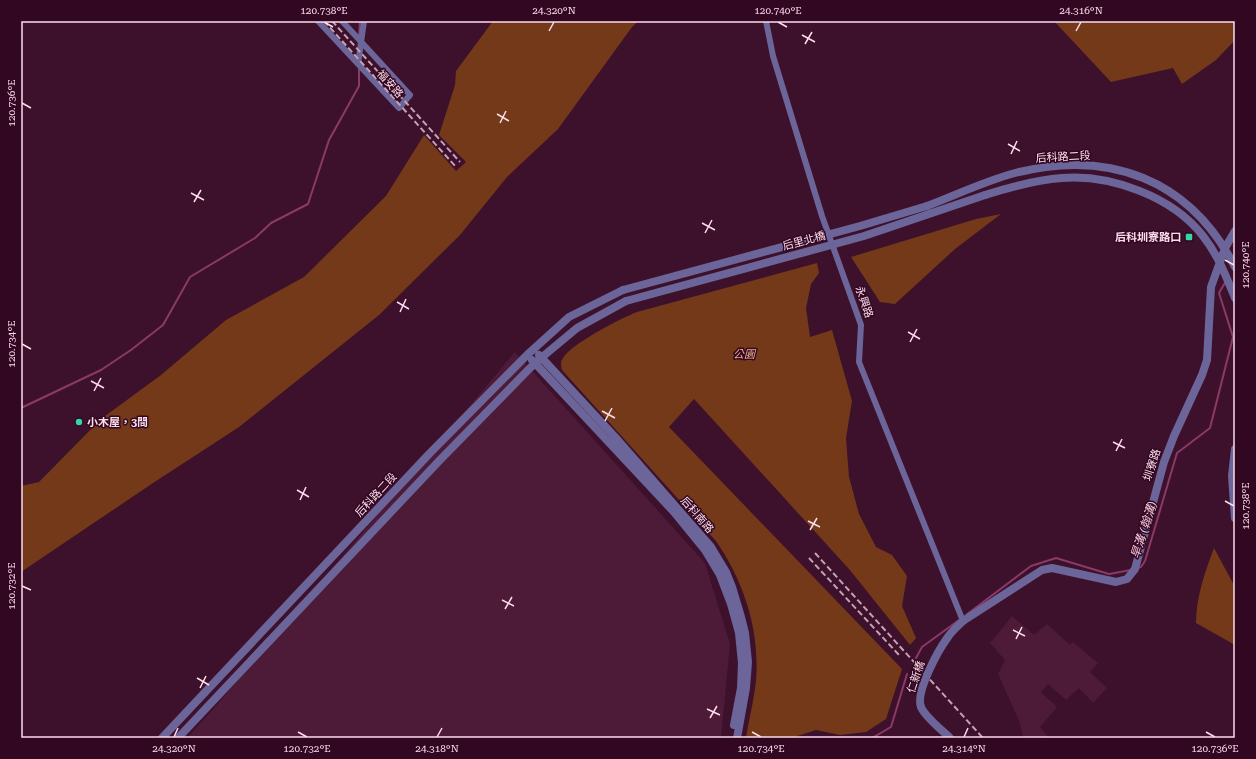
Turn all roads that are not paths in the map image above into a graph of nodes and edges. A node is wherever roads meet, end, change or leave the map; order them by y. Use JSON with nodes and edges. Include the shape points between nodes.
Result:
{"nodes":[{"id":1,"x":318,"y":21,"type":"edge"},
{"id":2,"x":342,"y":21,"type":"edge"},
{"id":3,"x":364,"y":21,"type":"edge"},
{"id":4,"x":766,"y":21,"type":"edge"},
{"id":5,"x":362,"y":43,"type":"junction"},
{"id":6,"x":358,"y":64,"type":"junction"},
{"id":7,"x":985,"y":195,"type":"joint"},
{"id":8,"x":927,"y":206,"type":"joint"},
{"id":9,"x":1235,"y":231,"type":"edge"},
{"id":10,"x":1225,"y":248,"type":"junction"},
{"id":11,"x":1220,"y":262,"type":"junction"},
{"id":12,"x":1235,"y":267,"type":"edge"},
{"id":13,"x":623,"y":290,"type":"joint"},
{"id":14,"x":1235,"y":298,"type":"edge"},
{"id":15,"x":626,"y":301,"type":"joint"},
{"id":16,"x":530,"y":352,"type":"junction"},
{"id":17,"x":538,"y":360,"type":"junction"},
{"id":18,"x":612,"y":440,"type":"junction"},
{"id":19,"x":1235,"y":449,"type":"edge"},
{"id":20,"x":1235,"y":518,"type":"edge"},
{"id":21,"x":350,"y":539,"type":"junction"},
{"id":22,"x":359,"y":546,"type":"junction"},
{"id":23,"x":963,"y":621,"type":"junction"},
{"id":24,"x":188,"y":710,"type":"junction"},
{"id":25,"x":197,"y":718,"type":"junction"},
{"id":26,"x":162,"y":738,"type":"edge"},
{"id":27,"x":178,"y":738,"type":"edge"},
{"id":28,"x":732,"y":738,"type":"edge"},
{"id":29,"x":737,"y":738,"type":"edge"},
{"id":30,"x":950,"y":738,"type":"edge"}],
"edges":[{"from":1,"to":6,"type":"street","name":"福安路"},
{"from":2,"to":5,"type":"street","name":"福安路"},
{"from":3,"to":5,"type":"street"},
{"from":4,"to":23,"type":"street","name":"永興路","via":[[773,56],[822,216],[861,325],[859,362]]},
{"from":5,"to":6,"type":"street"},
{"from":5,"to":6,"type":"street","name":"福安路","via":[[410,95],[399,108]]},
{"from":7,"to":11,"type":"street","name":"后科路二段","via":[[1016,185],[1062,178],[1088,178],[1114,183],[1141,191],[1167,204],[1203,235]]},
{"from":7,"to":15,"type":"street","name":"后里北橋","bridge":true,"via":[[864,236]]},
{"from":8,"to":10,"type":"street","name":"后科路二段","via":[[1034,169],[1100,166],[1134,173],[1179,198],[1199,214]]},
{"from":8,"to":13,"type":"street","name":"后里北橋","bridge":true},
{"from":9,"to":10,"type":"street","name":"圳寮路"},
{"from":10,"to":11,"type":"street","name":"圳寮路"},
{"from":10,"to":12,"type":"street","name":"后科路二段"},
{"from":11,"to":14,"type":"street","name":"后科路二段"},
{"from":11,"to":23,"type":"street","name":"圳寮路","via":[[1211,287],[1207,360],[1164,462],[1135,569],[1127,580],[1116,582],[1052,568],[1042,570]]},
{"from":13,"to":16,"type":"street","name":"后科路二段","via":[[569,317]]},
{"from":15,"to":17,"type":"street","name":"后科路二段","via":[[577,328]]},
{"from":16,"to":17,"type":"street","name":"后科南路"},
{"from":16,"to":21,"type":"street","name":"后科路二段","via":[[430,453]]},
{"from":17,"to":18,"type":"street","name":"后科南路"},
{"from":17,"to":22,"type":"street","name":"后科路二段"},
{"from":18,"to":28,"type":"street","name":"后科南路","via":[[705,550],[720,575],[739,633],[742,664],[741,688]]},
{"from":18,"to":29,"type":"street","name":"后科南路","via":[[711,547],[726,572],[745,633],[748,662]]},
{"from":19,"to":20,"type":"street","via":[[1232,476]]},
{"from":21,"to":22,"type":"street"},
{"from":21,"to":24,"type":"street","name":"后科路二段"},
{"from":22,"to":25,"type":"street","name":"后科路二段"},
{"from":23,"to":30,"type":"street","name":"仁新橋","bridge":true,"via":[[948,636],[936,655],[919,696],[923,711]]},
{"from":24,"to":25,"type":"street"},
{"from":24,"to":26,"type":"street","name":"后科路二段"},
{"from":25,"to":27,"type":"street","name":"后科路二段"}]}
